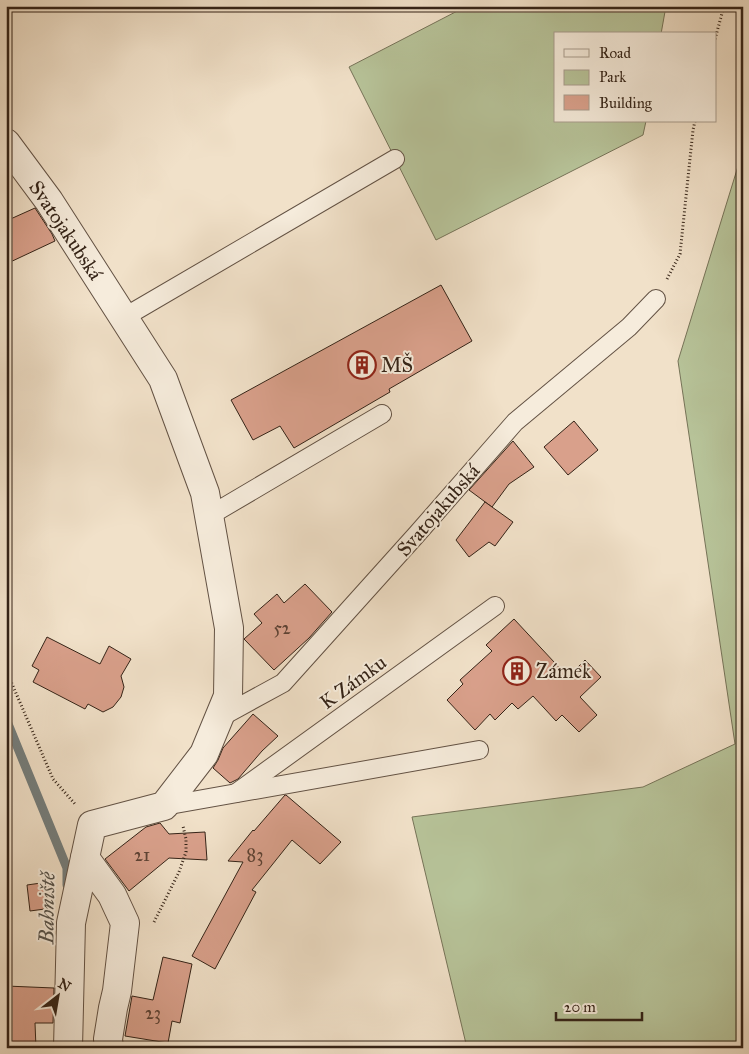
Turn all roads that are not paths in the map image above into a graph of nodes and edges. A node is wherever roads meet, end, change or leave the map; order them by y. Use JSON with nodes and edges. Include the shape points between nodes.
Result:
{"nodes":[{"id":1,"x":6,"y":143,"type":"edge"},
{"id":2,"x":395,"y":159,"type":"dead end"},
{"id":3,"x":656,"y":299,"type":"road end"},
{"id":4,"x":124,"y":318,"type":"junction"},
{"id":5,"x":382,"y":414,"type":"dead end"},
{"id":6,"x":209,"y":516,"type":"junction"},
{"id":7,"x":495,"y":606,"type":"dead end"},
{"id":8,"x":219,"y":718,"type":"junction"},
{"id":9,"x":479,"y":750,"type":"dead end"},
{"id":10,"x":236,"y":793,"type":"junction"},
{"id":11,"x":171,"y":804,"type":"junction"},
{"id":12,"x":85,"y":858,"type":"junction"},
{"id":13,"x":68,"y":1048,"type":"edge"},
{"id":14,"x":109,"y":1048,"type":"edge"}],
"edges":[{"from":1,"to":4,"type":"street","name":"Svatojakubská","via":[[49,201]]},
{"from":2,"to":4,"type":"lane"},
{"from":3,"to":8,"type":"lane","name":"Svatojakubská","via":[[629,327],[515,422],[283,683]]},
{"from":4,"to":6,"type":"street","name":"Svatojakubská","via":[[163,379],[205,493]]},
{"from":5,"to":6,"type":"lane"},
{"from":6,"to":8,"type":"street","name":"Svatojakubská","via":[[229,628],[228,696]]},
{"from":7,"to":10,"type":"lane","name":"K Zámku"},
{"from":8,"to":11,"type":"street","name":"Svatojakubská","via":[[204,754]]},
{"from":9,"to":10,"type":"lane"},
{"from":10,"to":11,"type":"lane"},
{"from":11,"to":12,"type":"street","via":[[92,825]]},
{"from":12,"to":13,"type":"street","via":[[71,923]]},
{"from":12,"to":14,"type":"street","via":[[112,895],[125,923]]}]}
